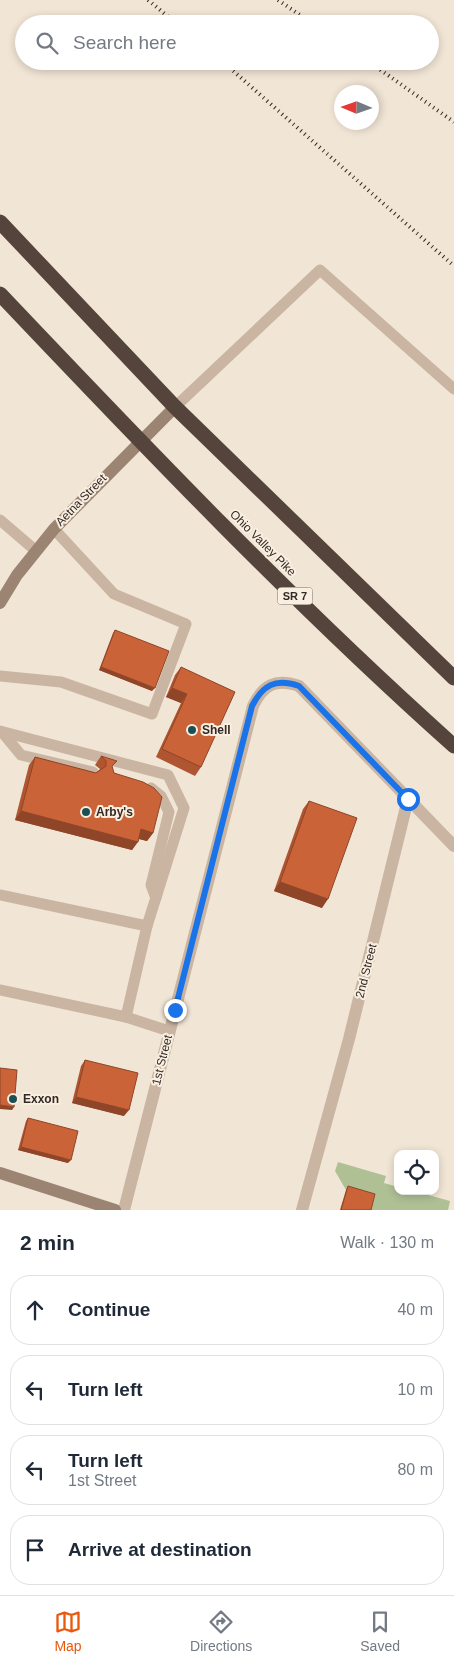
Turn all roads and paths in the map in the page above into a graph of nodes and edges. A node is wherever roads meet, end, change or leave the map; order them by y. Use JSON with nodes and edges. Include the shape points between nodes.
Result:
{"nodes":[{"id":1,"x":0,"y":222,"type":"edge"},
{"id":2,"x":0,"y":294,"type":"edge"},
{"id":3,"x":454,"y":389,"type":"edge"},
{"id":4,"x":175,"y":407,"type":"junction"},
{"id":5,"x":139,"y":441,"type":"junction"},
{"id":6,"x":0,"y":520,"type":"edge"},
{"id":7,"x":54,"y":528,"type":"junction"},
{"id":8,"x":35,"y":550,"type":"junction"},
{"id":9,"x":0,"y":604,"type":"edge"},
{"id":10,"x":0,"y":676,"type":"edge"},
{"id":11,"x":454,"y":678,"type":"edge"},
{"id":12,"x":1,"y":732,"type":"edge"},
{"id":13,"x":454,"y":746,"type":"edge"},
{"id":14,"x":93,"y":772,"type":"edge"},
{"id":15,"x":138,"y":782,"type":"edge"},
{"id":16,"x":408,"y":799,"type":"junction"},
{"id":17,"x":454,"y":846,"type":"edge"},
{"id":18,"x":0,"y":895,"type":"edge"},
{"id":19,"x":156,"y":898,"type":"junction"},
{"id":20,"x":147,"y":926,"type":"junction"},
{"id":21,"x":0,"y":990,"type":"edge"},
{"id":22,"x":126,"y":1017,"type":"junction"},
{"id":23,"x":170,"y":1031,"type":"junction"},
{"id":24,"x":0,"y":1173,"type":"edge"},
{"id":25,"x":115,"y":1210,"type":"edge"},
{"id":26,"x":124,"y":1210,"type":"edge"},
{"id":27,"x":302,"y":1210,"type":"edge"}],
"edges":[{"from":1,"to":4,"type":"highway"},
{"from":2,"to":5,"type":"highway","number":"SR 7"},
{"from":3,"to":4,"type":"lane","via":[[320,270]]},
{"from":4,"to":5,"type":"street","name":"Aetna Street"},
{"from":4,"to":11,"type":"highway"},
{"from":5,"to":7,"type":"street","name":"Aetna Street"},
{"from":5,"to":13,"type":"highway","name":"Ohio Valley Pike","number":"SR 7","via":[[374,675]]},
{"from":6,"to":8,"type":"lane"},
{"from":7,"to":8,"type":"street","name":"Aetna Street"},
{"from":7,"to":10,"type":"lane","via":[[114,594],[186,624],[152,714],[61,682]]},
{"from":8,"to":9,"type":"street","name":"Aetna Street"},
{"from":12,"to":14,"type":"lane","via":[[21,755]]},
{"from":12,"to":19,"type":"lane","via":[[168,775],[184,808]]},
{"from":15,"to":19,"type":"lane","via":[[147,784],[161,796],[169,812],[151,885]]},
{"from":16,"to":17,"type":"street"},
{"from":16,"to":23,"type":"street","name":"1st Street","via":[[299,686],[285,682],[271,684],[260,692],[252,706]]},
{"from":16,"to":27,"type":"street","name":"2nd Street"},
{"from":18,"to":20,"type":"lane"},
{"from":19,"to":20,"type":"lane"},
{"from":20,"to":22,"type":"lane"},
{"from":21,"to":22,"type":"lane"},
{"from":22,"to":23,"type":"lane"},
{"from":23,"to":26,"type":"street","name":"1st Street"},
{"from":24,"to":25,"type":"street"}]}
